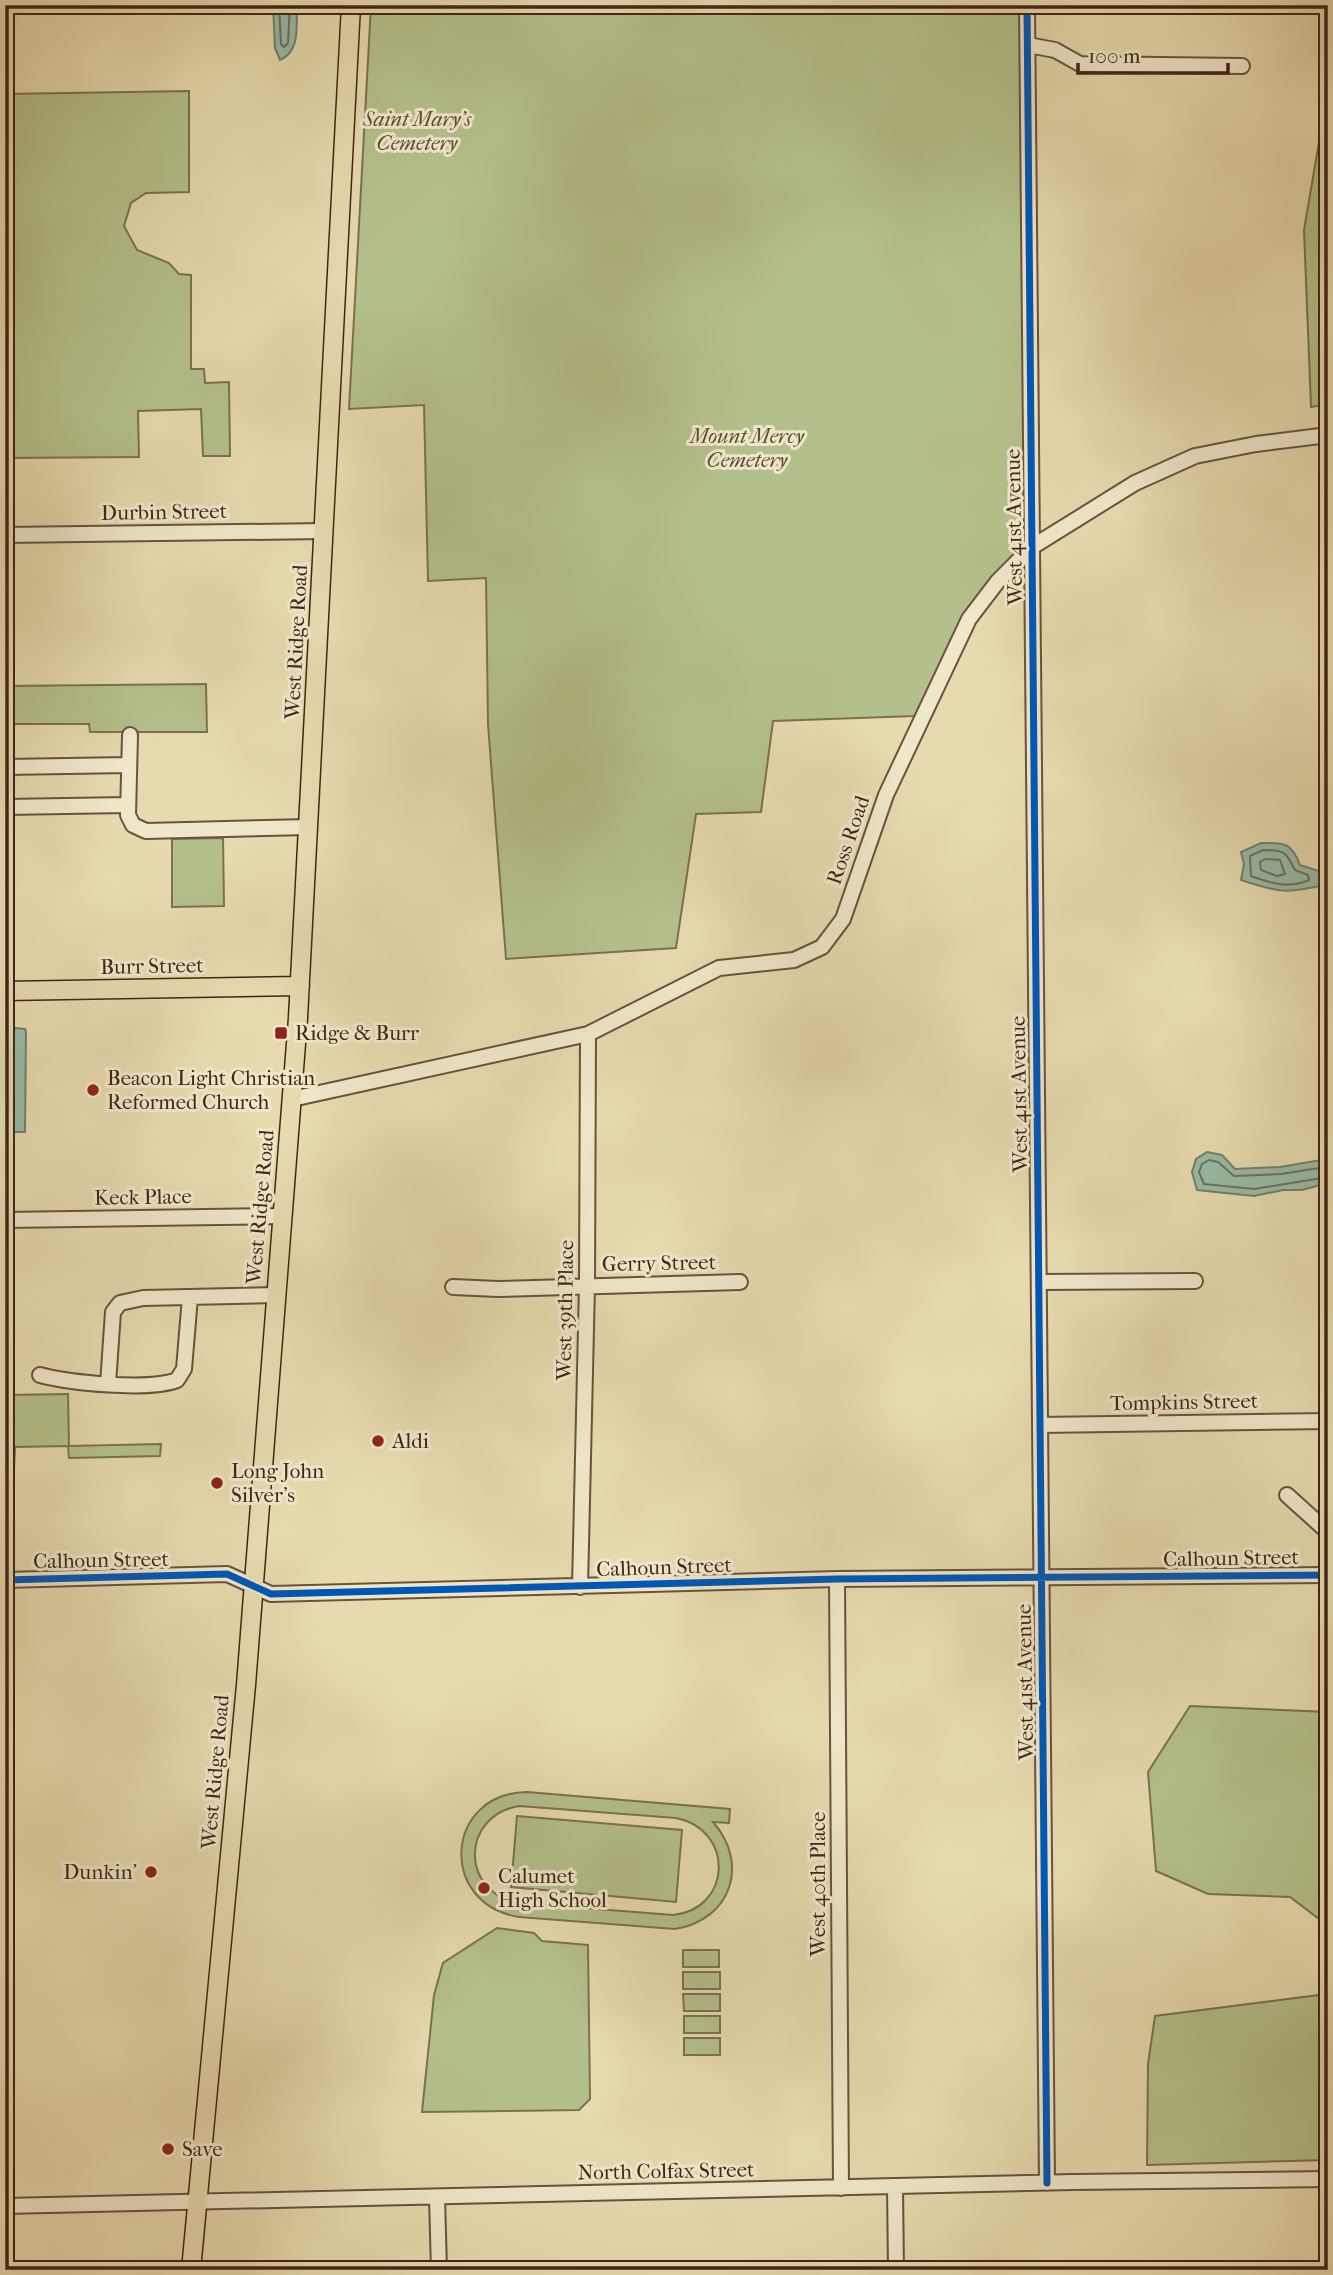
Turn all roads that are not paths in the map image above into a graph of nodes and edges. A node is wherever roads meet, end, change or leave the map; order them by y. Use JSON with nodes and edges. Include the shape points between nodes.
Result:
{"nodes":[{"id":1,"x":351,"y":5,"type":"edge"},
{"id":2,"x":1027,"y":5,"type":"edge"},
{"id":3,"x":1028,"y":45,"type":"junction"},
{"id":4,"x":1242,"y":66,"type":"dead end"},
{"id":5,"x":1328,"y":435,"type":"edge"},
{"id":6,"x":324,"y":531,"type":"junction"},
{"id":7,"x":5,"y":535,"type":"edge"},
{"id":8,"x":1032,"y":547,"type":"junction"},
{"id":9,"x":130,"y":735,"type":"dead end"},
{"id":10,"x":129,"y":765,"type":"junction"},
{"id":11,"x":5,"y":767,"type":"edge"},
{"id":12,"x":127,"y":805,"type":"junction"},
{"id":13,"x":5,"y":807,"type":"edge"},
{"id":14,"x":309,"y":827,"type":"junction"},
{"id":15,"x":300,"y":986,"type":"junction"},
{"id":16,"x":5,"y":991,"type":"edge"},
{"id":17,"x":588,"y":1034,"type":"junction"},
{"id":18,"x":292,"y":1099,"type":"junction"},
{"id":19,"x":282,"y":1216,"type":"junction"},
{"id":20,"x":5,"y":1220,"type":"edge"},
{"id":21,"x":1195,"y":1281,"type":"dead end"},
{"id":22,"x":740,"y":1282,"type":"dead end"},
{"id":23,"x":1039,"y":1282,"type":"junction"},
{"id":24,"x":587,"y":1285,"type":"junction"},
{"id":25,"x":453,"y":1287,"type":"dead end"},
{"id":26,"x":276,"y":1295,"type":"junction"},
{"id":27,"x":190,"y":1297,"type":"junction"},
{"id":28,"x":40,"y":1375,"type":"dead end"},
{"id":29,"x":108,"y":1384,"type":"junction"},
{"id":30,"x":1328,"y":1421,"type":"edge"},
{"id":31,"x":1040,"y":1426,"type":"junction"},
{"id":32,"x":1287,"y":1495,"type":"dead end"},
{"id":33,"x":1328,"y":1532,"type":"edge"},
{"id":34,"x":1328,"y":1575,"type":"edge"},
{"id":35,"x":1042,"y":1578,"type":"junction"},
{"id":36,"x":837,"y":1579,"type":"junction"},
{"id":37,"x":5,"y":1580,"type":"edge"},
{"id":38,"x":254,"y":1585,"type":"junction"},
{"id":39,"x":580,"y":1587,"type":"junction"},
{"id":40,"x":1328,"y":2179,"type":"edge"},
{"id":41,"x":1047,"y":2183,"type":"junction"},
{"id":42,"x":895,"y":2187,"type":"junction"},
{"id":43,"x":841,"y":2188,"type":"junction"},
{"id":44,"x":437,"y":2197,"type":"junction"},
{"id":45,"x":198,"y":2201,"type":"junction"},
{"id":46,"x":5,"y":2206,"type":"edge"},
{"id":47,"x":191,"y":2270,"type":"edge"},
{"id":48,"x":439,"y":2270,"type":"edge"},
{"id":49,"x":896,"y":2270,"type":"edge"}],
"edges":[{"from":1,"to":6,"type":"main road","name":"West Ridge Road"},
{"from":2,"to":3,"type":"street","name":"West 41st Avenue"},
{"from":3,"to":4,"type":"street","via":[[1055,50],[1080,64]]},
{"from":3,"to":8,"type":"street","name":"West 41st Avenue"},
{"from":5,"to":8,"type":"street","name":"Ross Road","via":[[1195,456],[1135,483]]},
{"from":6,"to":7,"type":"street","name":"Durbin Street"},
{"from":6,"to":14,"type":"main road","name":"West Ridge Road"},
{"from":8,"to":17,"type":"street","name":"Ross Road","via":[[969,619],[886,795],[843,919],[822,947],[794,960],[719,968]]},
{"from":8,"to":23,"type":"street","name":"West 41st Avenue"},
{"from":9,"to":10,"type":"street"},
{"from":10,"to":11,"type":"street"},
{"from":10,"to":12,"type":"street"},
{"from":12,"to":13,"type":"street"},
{"from":12,"to":14,"type":"street","via":[[130,823],[142,830]]},
{"from":14,"to":15,"type":"main road","name":"West Ridge Road"},
{"from":15,"to":16,"type":"main road","name":"Burr Street"},
{"from":15,"to":18,"type":"main road","name":"West Ridge Road"},
{"from":17,"to":18,"type":"street","name":"Ross Road"},
{"from":17,"to":24,"type":"street","name":"West 39th Place"},
{"from":18,"to":19,"type":"main road","name":"West Ridge Road"},
{"from":19,"to":20,"type":"street","name":"Keck Place"},
{"from":19,"to":26,"type":"main road","name":"West Ridge Road"},
{"from":21,"to":23,"type":"street"},
{"from":22,"to":24,"type":"street","name":"Gerry Street"},
{"from":23,"to":31,"type":"street","name":"West 41st Avenue"},
{"from":24,"to":25,"type":"street","name":"Gerry Street"},
{"from":24,"to":39,"type":"street","name":"West 39th Place"},
{"from":26,"to":27,"type":"street"},
{"from":26,"to":38,"type":"main road","name":"West Ridge Road"},
{"from":27,"to":29,"type":"street","via":[[138,1298],[116,1306]]},
{"from":27,"to":29,"type":"street","via":[[184,1369],[179,1378],[163,1384]]},
{"from":28,"to":29,"type":"street"},
{"from":30,"to":31,"type":"street","name":"Tompkins Street"},
{"from":31,"to":35,"type":"street","name":"West 41st Avenue"},
{"from":32,"to":33,"type":"street"},
{"from":34,"to":35,"type":"street","name":"Calhoun Street"},
{"from":35,"to":36,"type":"street","name":"Calhoun Street"},
{"from":35,"to":41,"type":"street","name":"West 41st Avenue"},
{"from":36,"to":39,"type":"street","name":"Calhoun Street"},
{"from":36,"to":43,"type":"street","name":"West 40th Place"},
{"from":37,"to":38,"type":"street","name":"Calhoun Street","via":[[227,1574]]},
{"from":38,"to":39,"type":"street","name":"Calhoun Street","via":[[271,1594]]},
{"from":38,"to":45,"type":"main road","name":"West Ridge Road"},
{"from":40,"to":41,"type":"street","name":"North Colfax Street"},
{"from":41,"to":42,"type":"street","name":"North Colfax Street"},
{"from":42,"to":43,"type":"street","name":"North Colfax Street"},
{"from":42,"to":49,"type":"street"},
{"from":43,"to":44,"type":"street","name":"North Colfax Street"},
{"from":44,"to":45,"type":"street","name":"North Colfax Street"},
{"from":44,"to":48,"type":"street"},
{"from":45,"to":46,"type":"street","name":"North Colfax Street"},
{"from":45,"to":47,"type":"main road","name":"West Ridge Road"}]}
